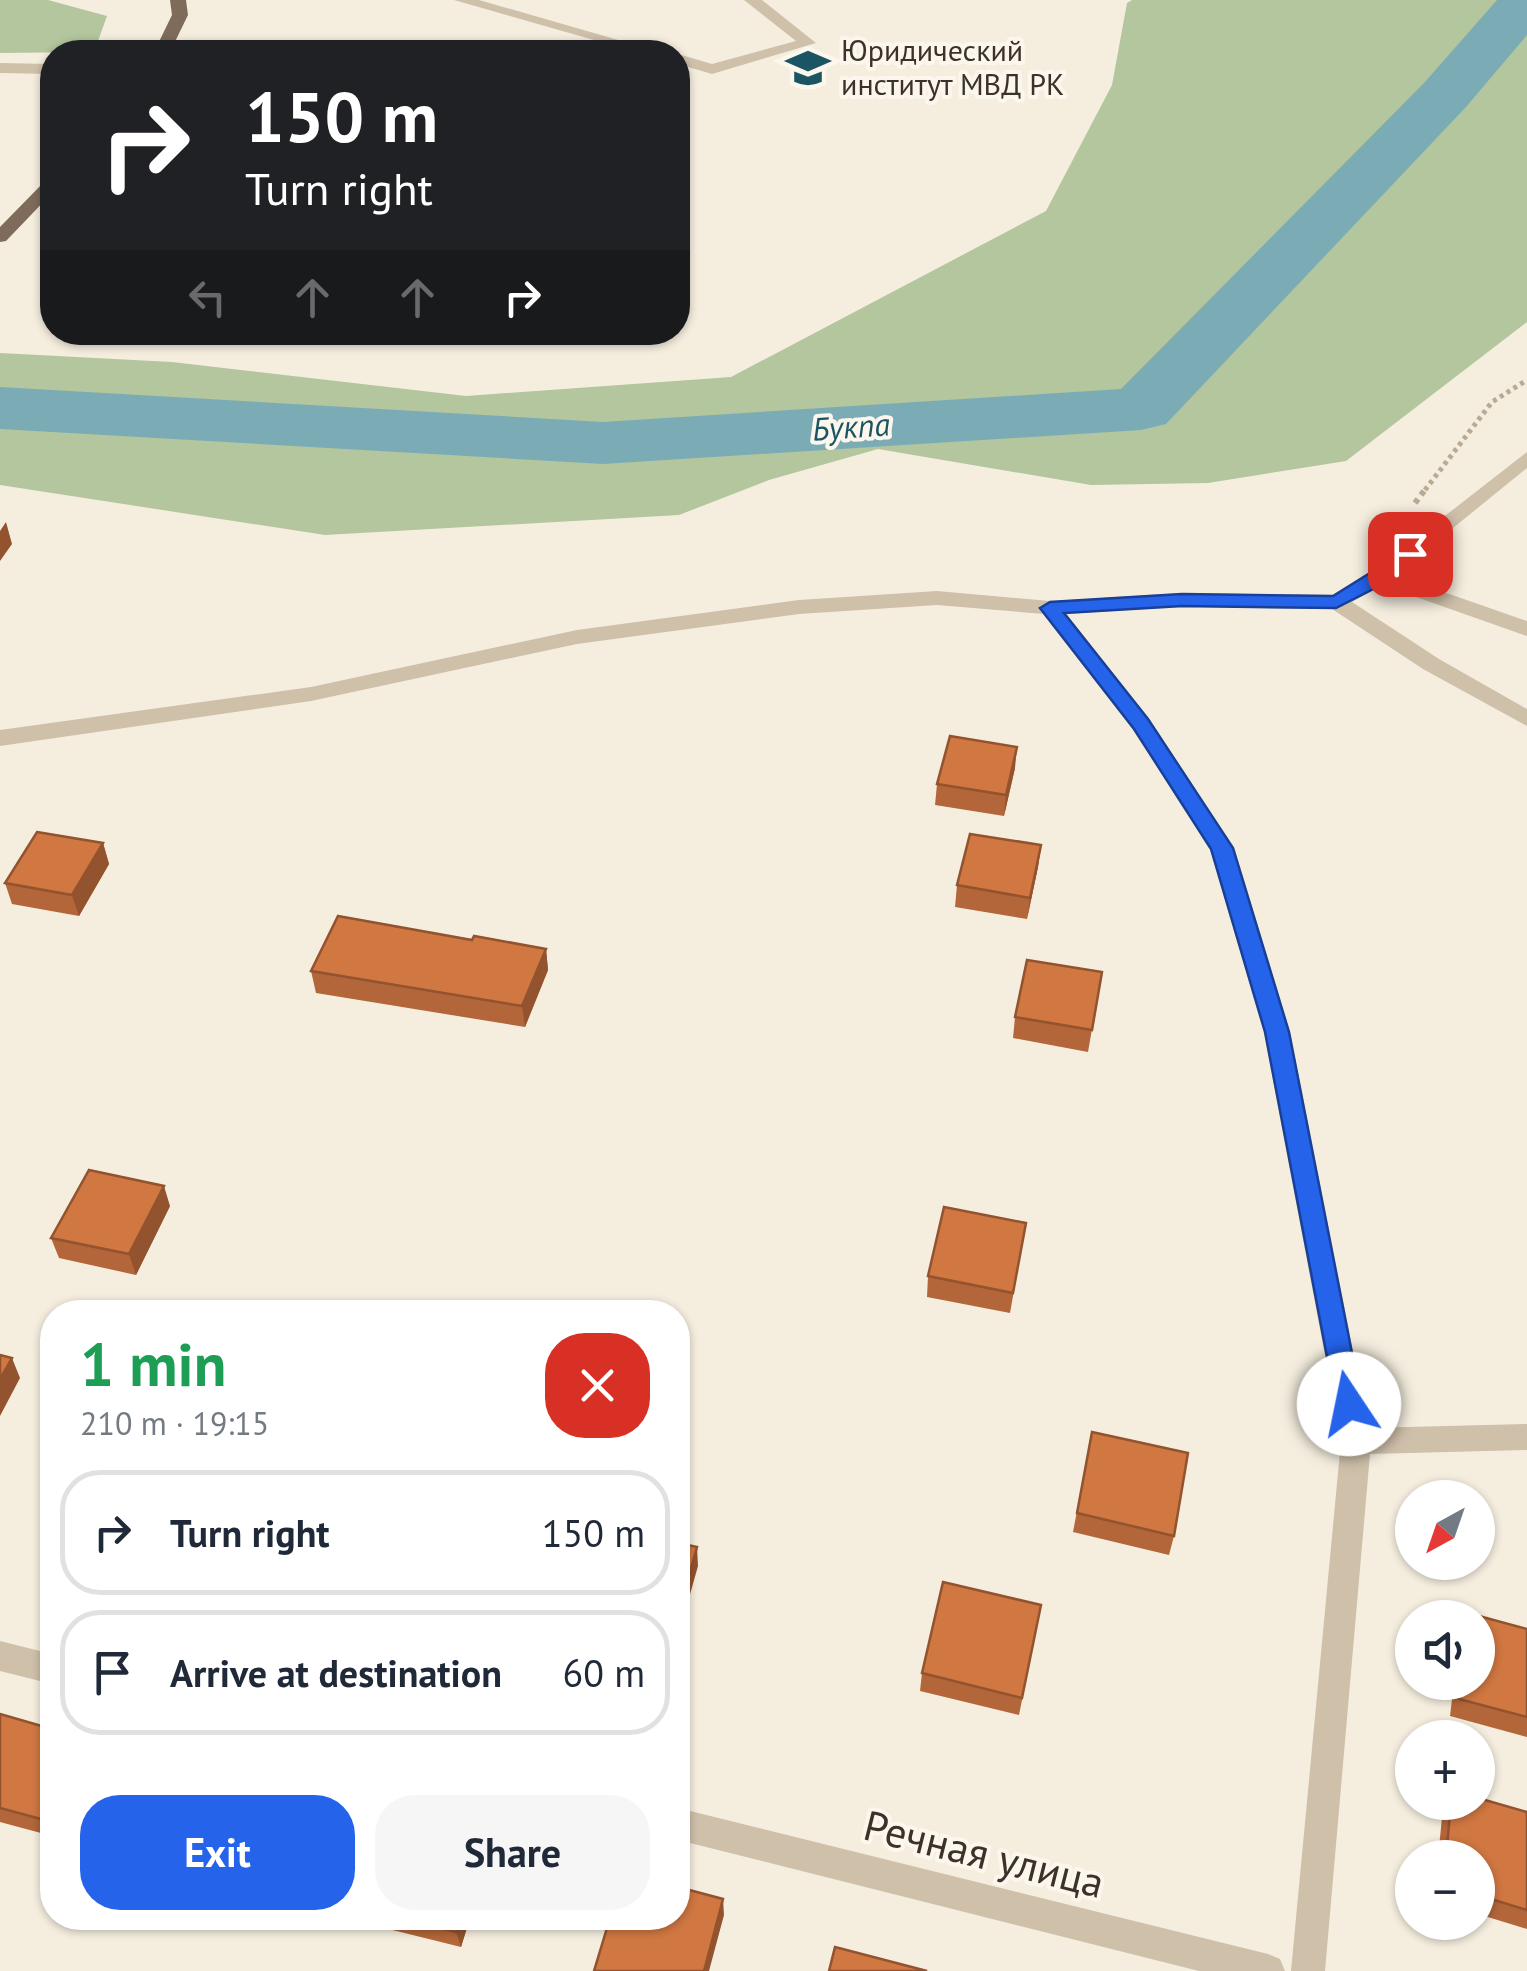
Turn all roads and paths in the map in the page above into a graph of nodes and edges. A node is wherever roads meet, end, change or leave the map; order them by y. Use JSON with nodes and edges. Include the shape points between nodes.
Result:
{"nodes":[{"id":1,"x":178,"y":0,"type":"edge"},
{"id":2,"x":462,"y":0,"type":"edge"},
{"id":3,"x":752,"y":0,"type":"edge"},
{"id":4,"x":168,"y":40,"type":"edge"},
{"id":5,"x":608,"y":40,"type":"edge"},
{"id":6,"x":690,"y":63,"type":"edge"},
{"id":7,"x":0,"y":68,"type":"edge"},
{"id":8,"x":40,"y":69,"type":"edge"},
{"id":9,"x":40,"y":196,"type":"edge"},
{"id":10,"x":0,"y":237,"type":"edge"},
{"id":11,"x":1527,"y":380,"type":"edge"},
{"id":12,"x":1527,"y":458,"type":"edge"},
{"id":13,"x":1411,"y":512,"type":"dead end"},
{"id":14,"x":1380,"y":578,"type":"junction"},
{"id":15,"x":1336,"y":602,"type":"junction"},
{"id":16,"x":1050,"y":608,"type":"junction"},
{"id":17,"x":1527,"y":629,"type":"edge"},
{"id":18,"x":1527,"y":719,"type":"edge"},
{"id":19,"x":0,"y":738,"type":"edge"},
{"id":20,"x":1527,"y":1437,"type":"edge"},
{"id":21,"x":1356,"y":1441,"type":"junction"},
{"id":22,"x":0,"y":1656,"type":"edge"},
{"id":23,"x":40,"y":1666,"type":"edge"},
{"id":24,"x":690,"y":1827,"type":"edge"},
{"id":25,"x":1268,"y":1971,"type":"edge"},
{"id":26,"x":1308,"y":1971,"type":"edge"}],
"edges":[{"from":1,"to":4,"type":"main road","via":[[180,15]]},
{"from":2,"to":5,"type":"street"},
{"from":3,"to":6,"type":"street","via":[[808,43],[712,69]]},
{"from":7,"to":8,"type":"street"},
{"from":9,"to":10,"type":"main road"},
{"from":11,"to":13,"type":"path","via":[[1492,402]]},
{"from":12,"to":14,"type":"street"},
{"from":14,"to":15,"type":"street"},
{"from":14,"to":17,"type":"street"},
{"from":15,"to":16,"type":"street","via":[[1182,600]]},
{"from":15,"to":18,"type":"street"},
{"from":16,"to":19,"type":"street","via":[[937,598],[798,607],[577,637],[311,694]]},
{"from":16,"to":21,"type":"street","via":[[1141,724],[1222,848],[1277,1032]]},
{"from":20,"to":21,"type":"street"},
{"from":21,"to":26,"type":"street"},
{"from":22,"to":23,"type":"street"},
{"from":24,"to":25,"type":"street","name":"Речная улица"}]}
